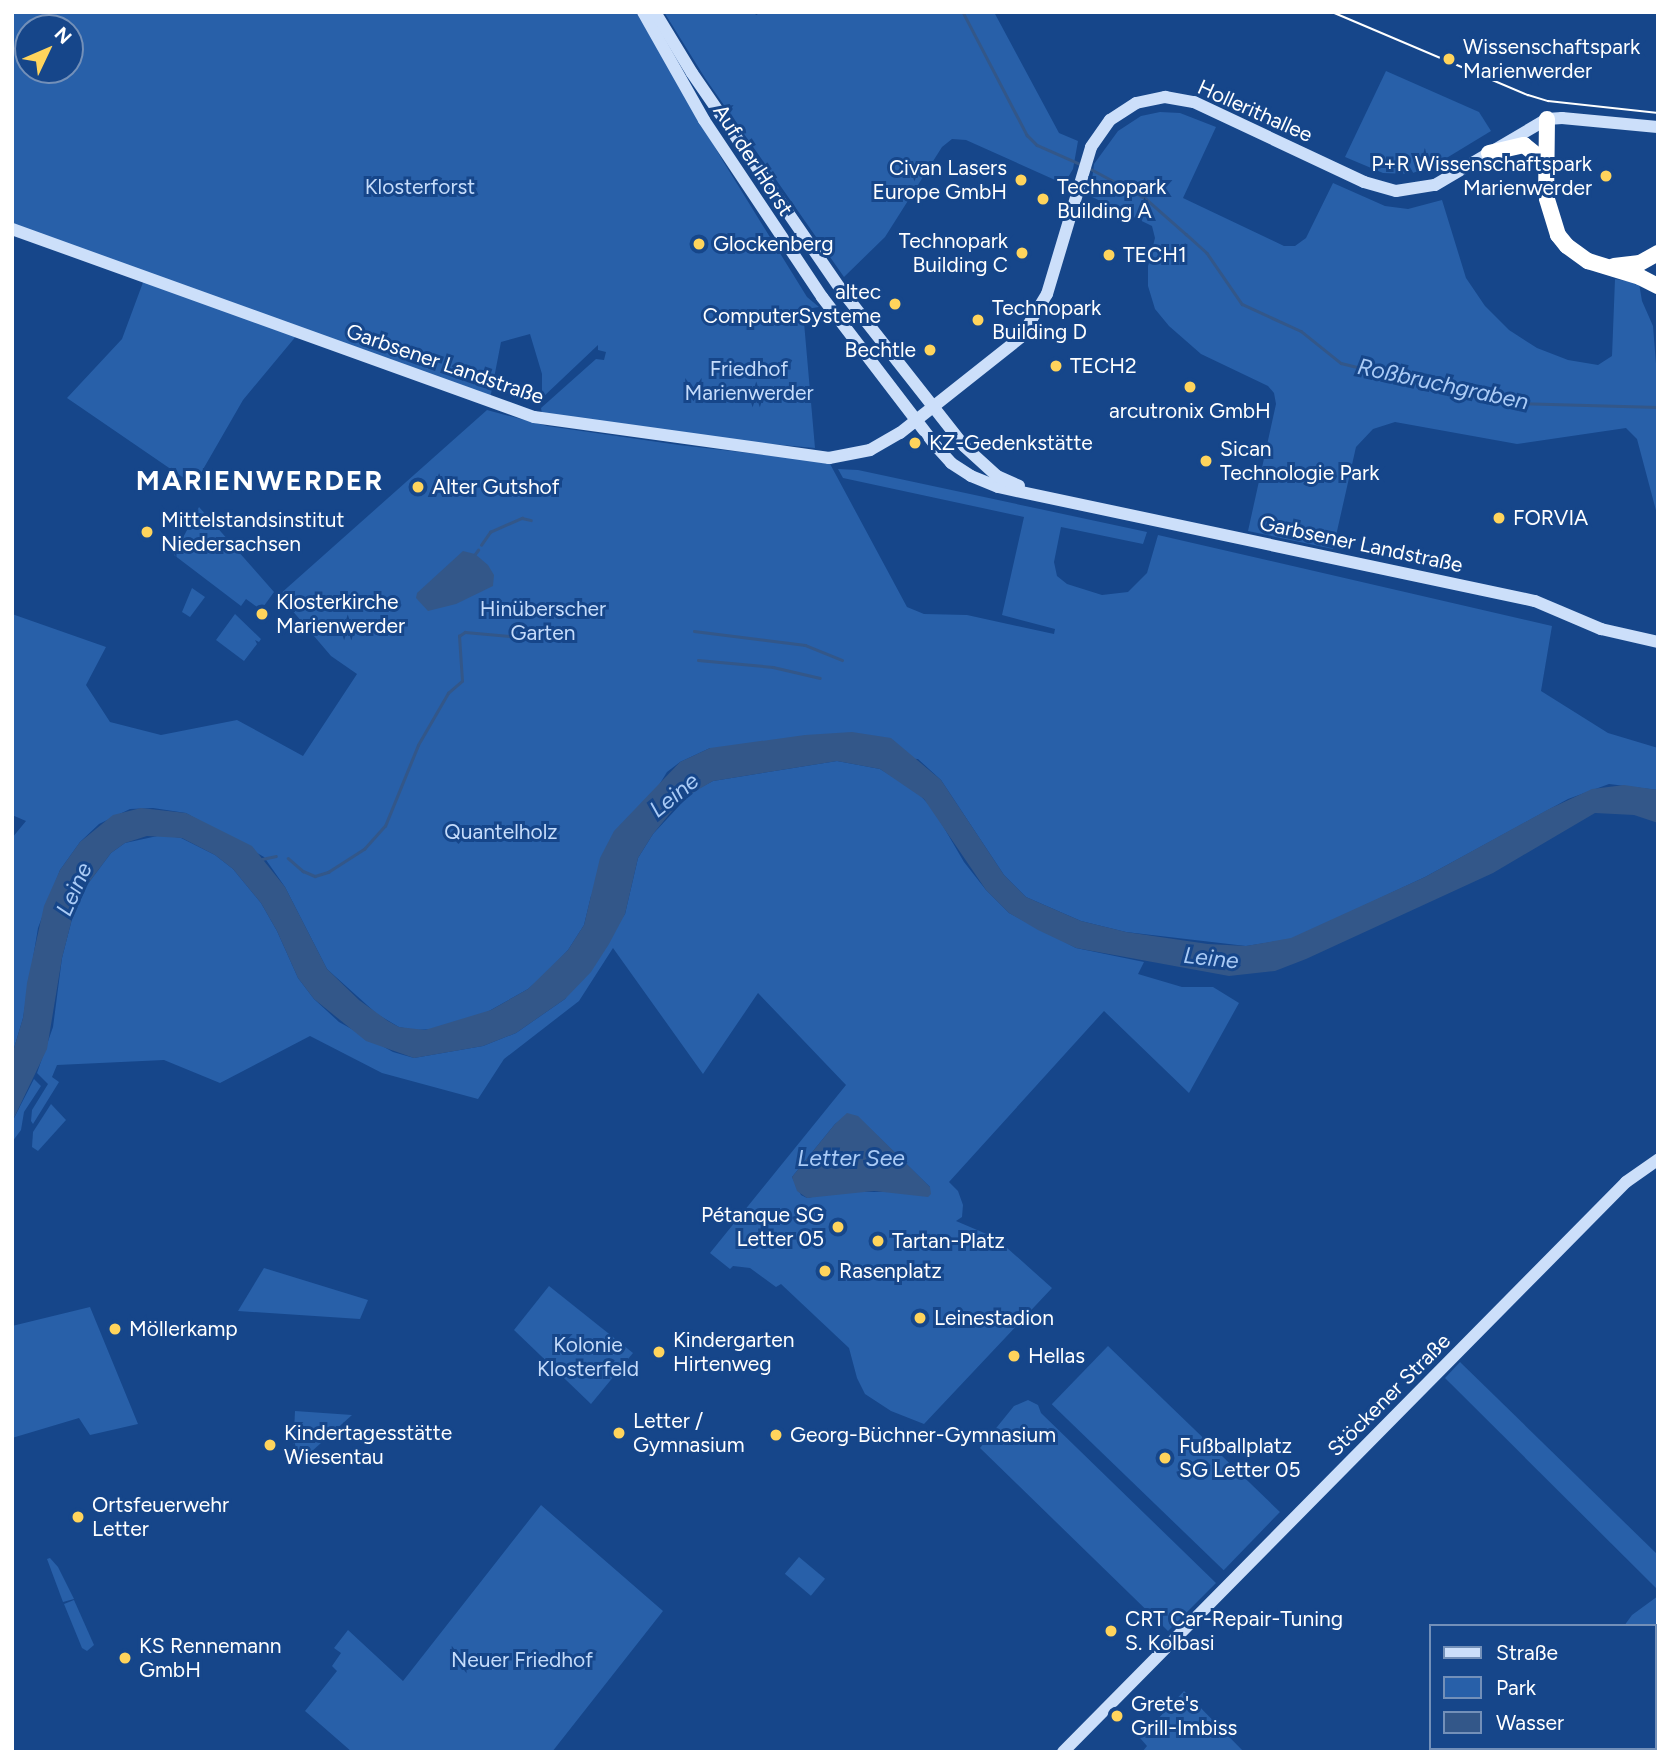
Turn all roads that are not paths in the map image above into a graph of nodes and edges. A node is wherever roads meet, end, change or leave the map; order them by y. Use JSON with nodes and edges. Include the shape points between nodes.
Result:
{"nodes":[{"id":1,"x":643,"y":12,"type":"edge"},
{"id":2,"x":655,"y":12,"type":"edge"},
{"id":3,"x":1547,"y":119,"type":"junction"},
{"id":4,"x":1658,"y":127,"type":"edge"},
{"id":5,"x":1489,"y":153,"type":"junction"},
{"id":6,"x":1545,"y":169,"type":"junction"},
{"id":7,"x":12,"y":229,"type":"edge"},
{"id":8,"x":1657,"y":254,"type":"edge"},
{"id":9,"x":1640,"y":270,"type":"junction"},
{"id":10,"x":1658,"y":286,"type":"edge"},
{"id":11,"x":933,"y":409,"type":"junction"},
{"id":12,"x":916,"y":422,"type":"junction"},
{"id":13,"x":1052,"y":497,"type":"junction"},
{"id":14,"x":1658,"y":642,"type":"edge"},
{"id":15,"x":1658,"y":1160,"type":"edge"},
{"id":16,"x":1063,"y":1752,"type":"edge"}],
"edges":[{"from":1,"to":12,"type":"street","name":"Auf der Horst","via":[[704,120],[777,234]]},
{"from":2,"to":11,"type":"street","name":"Auf der Horst","via":[[704,92],[839,288]]},
{"from":3,"to":4,"type":"street"},
{"from":3,"to":5,"type":"street","name":"Hollerithallee"},
{"from":3,"to":6,"type":"highway"},
{"from":5,"to":6,"type":"highway","via":[[1524,145]]},
{"from":5,"to":11,"type":"street","name":"Hollerithallee","via":[[1435,185],[1413,191],[1389,190],[1205,106],[1165,97],[1136,103],[1115,116],[1094,141],[1036,317],[1009,350]]},
{"from":6,"to":9,"type":"highway","via":[[1548,209],[1558,235],[1577,255]]},
{"from":7,"to":12,"type":"street","name":"Garbsener Landstraße","via":[[534,417],[822,458],[870,450]]},
{"from":8,"to":9,"type":"highway"},
{"from":9,"to":10,"type":"highway"},
{"from":11,"to":12,"type":"street","name":"Garbsener Landstraße"},
{"from":11,"to":13,"type":"street","name":"Garbsener Landstraße","via":[[979,463],[998,477]]},
{"from":12,"to":13,"type":"street","name":"Garbsener Landstraße","via":[[944,457],[971,476],[998,487]]},
{"from":13,"to":14,"type":"street","name":"Garbsener Landstraße","via":[[1535,601],[1601,629]]},
{"from":15,"to":16,"type":"street","name":"Stöckener Straße","via":[[1626,1182]]}]}
